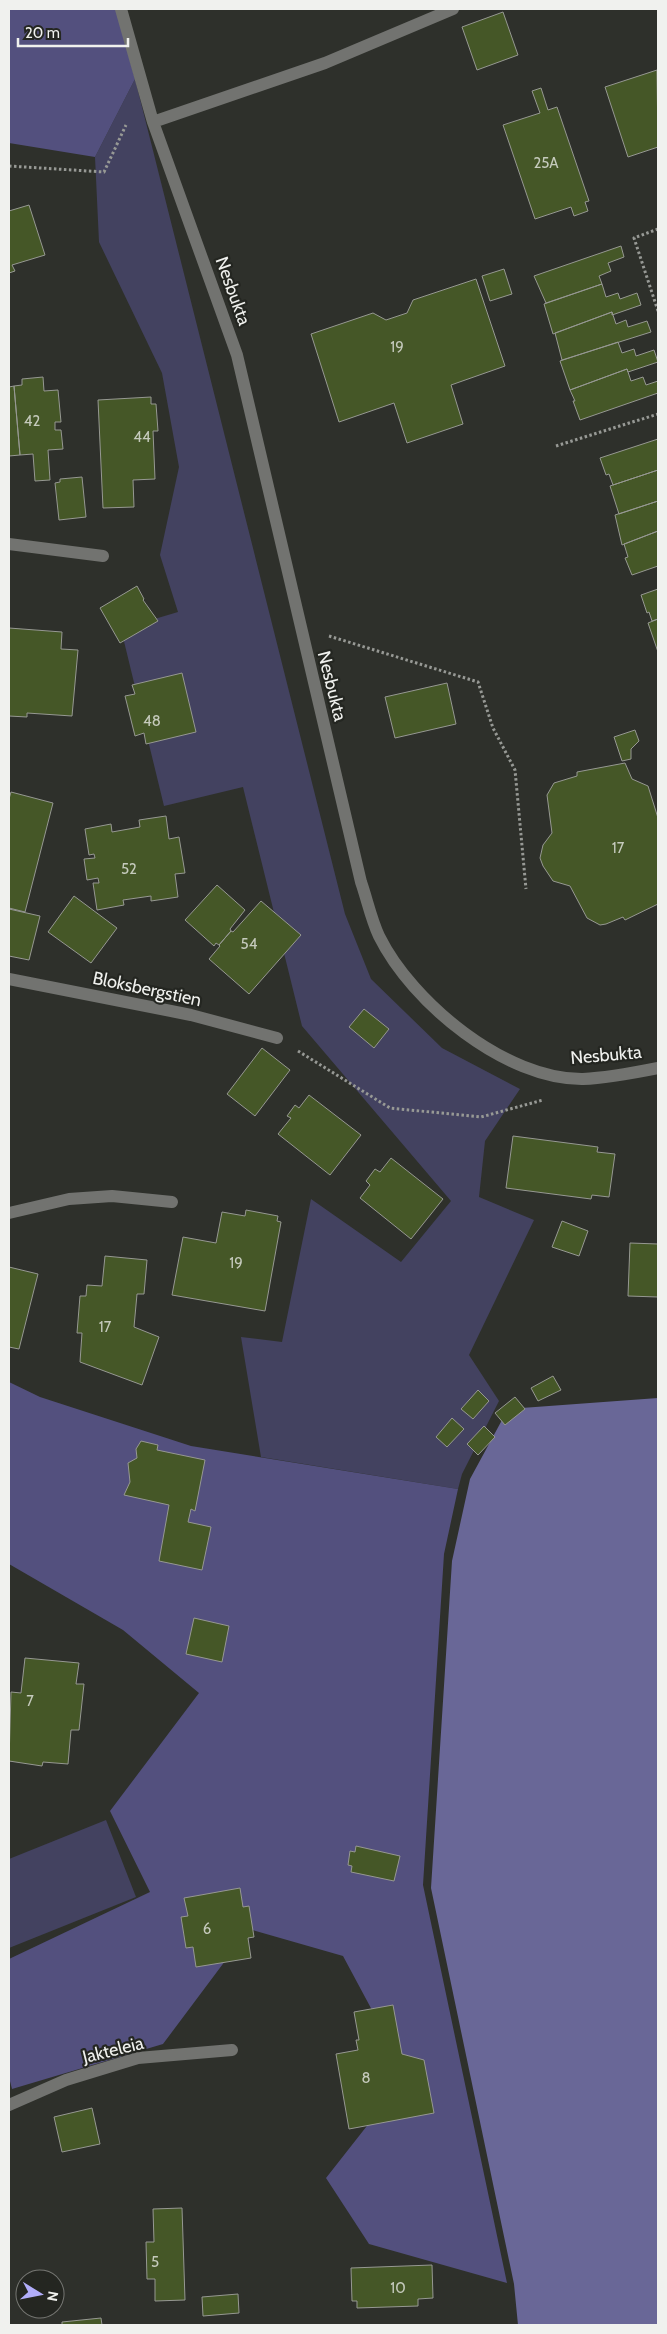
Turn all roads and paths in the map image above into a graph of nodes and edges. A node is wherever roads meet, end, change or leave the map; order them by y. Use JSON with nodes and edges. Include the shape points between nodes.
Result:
{"nodes":[{"id":1,"x":121,"y":9,"type":"edge"},
{"id":2,"x":453,"y":9,"type":"edge"},
{"id":3,"x":143,"y":90,"type":"junction"},
{"id":4,"x":153,"y":122,"type":"junction"},
{"id":5,"x":9,"y":166,"type":"edge"},
{"id":6,"x":658,"y":229,"type":"edge"},
{"id":7,"x":658,"y":312,"type":"edge"},
{"id":8,"x":658,"y":414,"type":"edge"},
{"id":9,"x":556,"y":446,"type":"dead end"},
{"id":10,"x":9,"y":544,"type":"edge"},
{"id":11,"x":103,"y":556,"type":"dead end"},
{"id":12,"x":300,"y":627,"type":"junction"},
{"id":13,"x":526,"y":889,"type":"dead end"},
{"id":14,"x":9,"y":979,"type":"edge"},
{"id":15,"x":277,"y":1038,"type":"joint"},
{"id":16,"x":658,"y":1068,"type":"edge"},
{"id":17,"x":582,"y":1079,"type":"junction"},
{"id":18,"x":172,"y":1202,"type":"dead end"},
{"id":19,"x":9,"y":1213,"type":"edge"},
{"id":20,"x":232,"y":2050,"type":"dead end"},
{"id":21,"x":9,"y":2105,"type":"edge"}],
"edges":[{"from":1,"to":3,"type":"street","name":"Nesbukta"},
{"from":2,"to":4,"type":"street","via":[[325,63]]},
{"from":3,"to":4,"type":"street","name":"Nesbukta"},
{"from":3,"to":5,"type":"path","via":[[104,172]]},
{"from":4,"to":12,"type":"street","name":"Nesbukta","via":[[238,355]]},
{"from":6,"to":7,"type":"path","via":[[634,238]]},
{"from":8,"to":9,"type":"path"},
{"from":10,"to":11,"type":"street"},
{"from":12,"to":13,"type":"path","via":[[478,682],[493,728],[515,770]]},
{"from":12,"to":17,"type":"street","name":"Nesbukta","via":[[361,882],[379,936],[408,980],[444,1018],[497,1056],[535,1073]]},
{"from":14,"to":15,"type":"street","name":"Bloksbergstien","via":[[190,1015]]},
{"from":15,"to":17,"type":"path","via":[[390,1108],[481,1117],[570,1093]]},
{"from":16,"to":17,"type":"street","name":"Nesbukta"},
{"from":18,"to":19,"type":"street","via":[[112,1196],[69,1199]]},
{"from":20,"to":21,"type":"street","name":"Jakteleia","via":[[138,2058],[66,2080]]}]}
